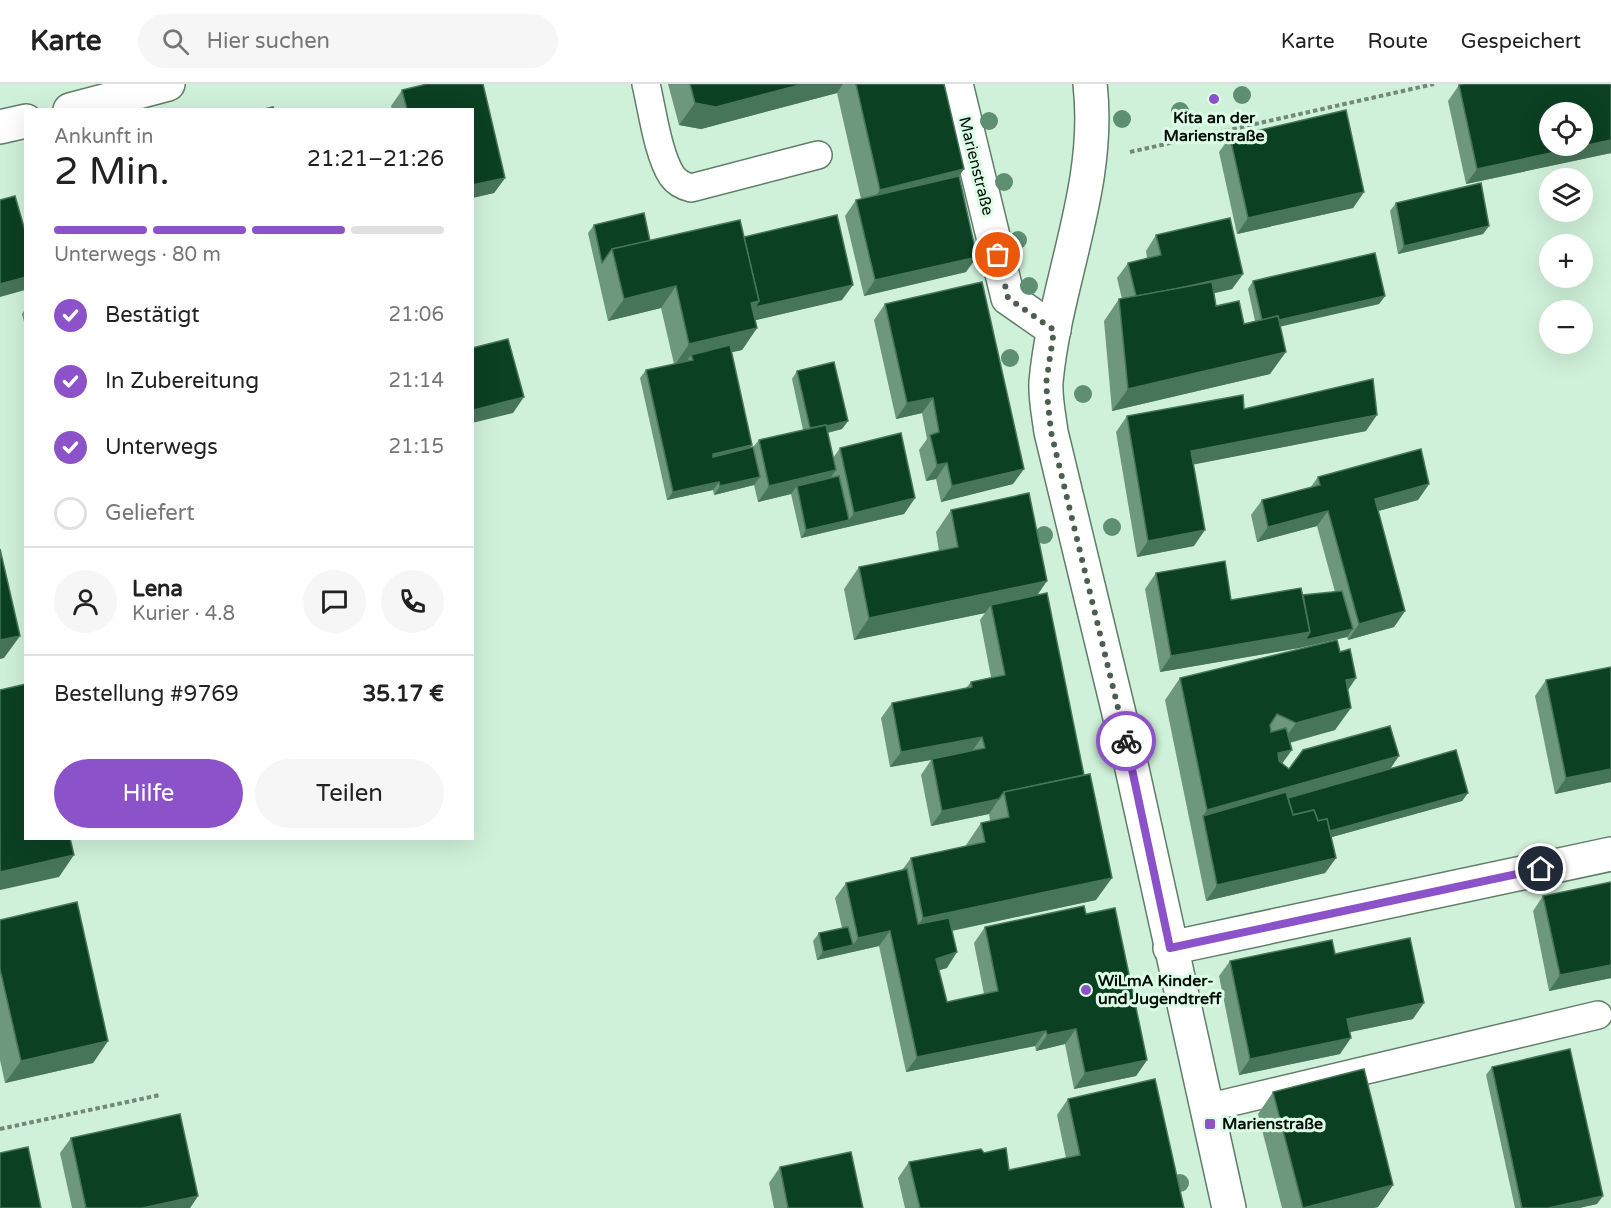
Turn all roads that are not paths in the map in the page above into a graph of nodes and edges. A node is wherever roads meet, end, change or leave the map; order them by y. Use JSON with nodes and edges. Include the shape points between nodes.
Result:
{"nodes":[{"id":1,"x":168,"y":84,"type":"edge"},
{"id":2,"x":646,"y":84,"type":"edge"},
{"id":3,"x":956,"y":84,"type":"edge"},
{"id":4,"x":1090,"y":84,"type":"edge"},
{"id":5,"x":78,"y":108,"type":"edge"},
{"id":6,"x":24,"y":122,"type":"edge"},
{"id":7,"x":0,"y":128,"type":"edge"},
{"id":8,"x":818,"y":155,"type":"dead end"},
{"id":9,"x":1054,"y":330,"type":"junction"},
{"id":10,"x":1611,"y":854,"type":"edge"},
{"id":11,"x":1170,"y":948,"type":"junction"},
{"id":12,"x":1598,"y":1015,"type":"dead end"},
{"id":13,"x":1206,"y":1108,"type":"junction"},
{"id":14,"x":1229,"y":1208,"type":"edge"}],
"edges":[{"from":1,"to":5,"type":"street"},
{"from":2,"to":8,"type":"lane","via":[[663,153],[671,175],[680,184],[691,188]]},
{"from":3,"to":9,"type":"street","name":"Marienstraße","via":[[1008,298]]},
{"from":4,"to":9,"type":"street","via":[[1091,161]]},
{"from":6,"to":7,"type":"street"},
{"from":9,"to":11,"type":"street","via":[[1046,384],[1051,432],[1130,755]]},
{"from":10,"to":11,"type":"street"},
{"from":11,"to":13,"type":"street"},
{"from":12,"to":13,"type":"lane"},
{"from":13,"to":14,"type":"street"}]}
